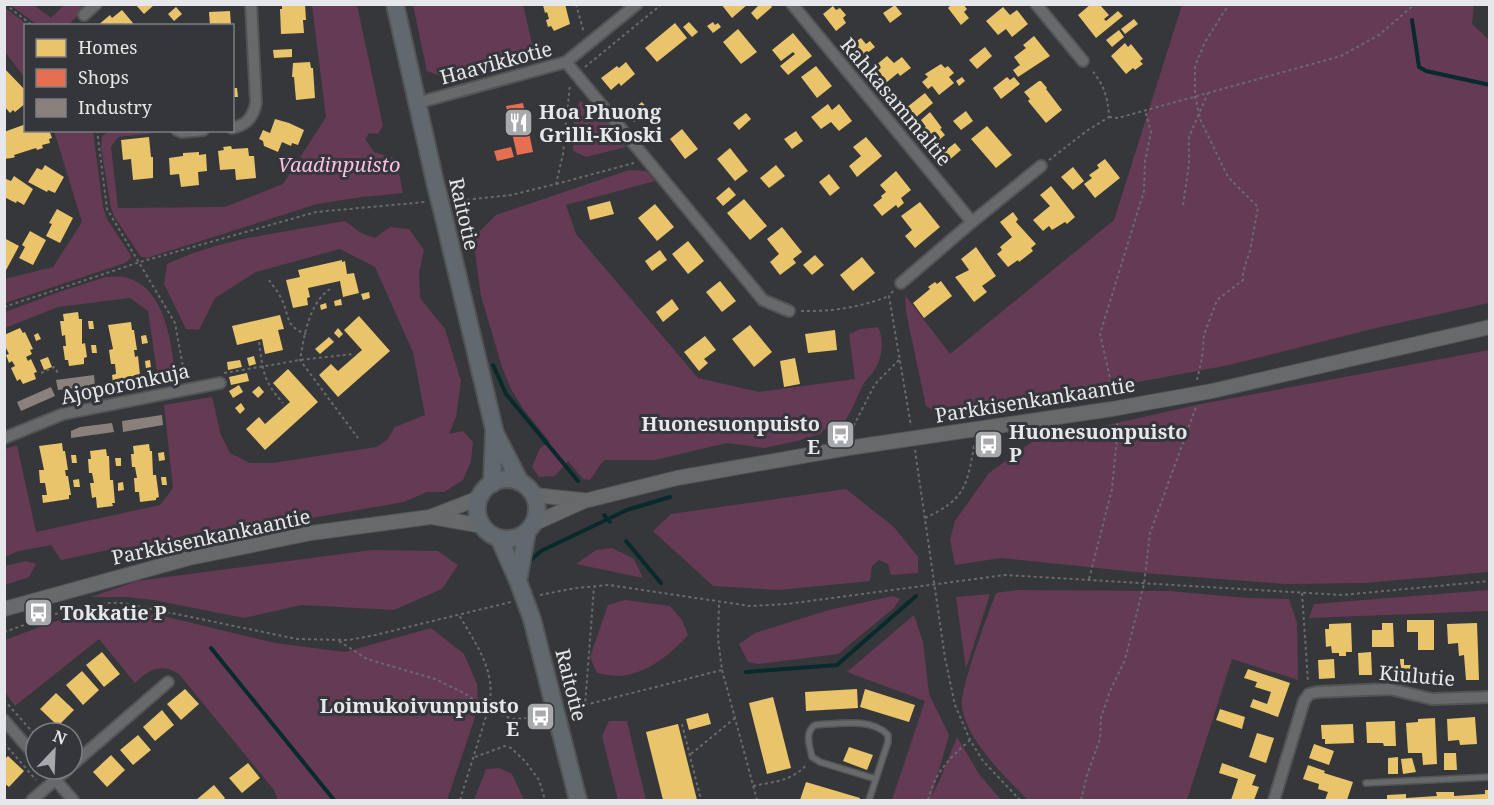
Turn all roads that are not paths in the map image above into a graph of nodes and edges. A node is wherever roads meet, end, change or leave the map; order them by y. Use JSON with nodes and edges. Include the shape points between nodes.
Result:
{"nodes":[{"id":1,"x":96,"y":4,"type":"edge"},
{"id":2,"x":251,"y":4,"type":"edge"},
{"id":3,"x":395,"y":4,"type":"edge"},
{"id":4,"x":637,"y":4,"type":"edge"},
{"id":5,"x":792,"y":4,"type":"edge"},
{"id":6,"x":1036,"y":4,"type":"edge"},
{"id":7,"x":84,"y":15,"type":"dead end"},
{"id":8,"x":1083,"y":61,"type":"road end"},
{"id":9,"x":566,"y":62,"type":"junction"},
{"id":10,"x":417,"y":103,"type":"junction"},
{"id":11,"x":234,"y":128,"type":"edge"},
{"id":12,"x":1041,"y":166,"type":"road end"},
{"id":13,"x":972,"y":222,"type":"junction"},
{"id":14,"x":901,"y":283,"type":"road end"},
{"id":15,"x":789,"y":311,"type":"road end"},
{"id":16,"x":1490,"y":327,"type":"edge"},
{"id":17,"x":219,"y":378,"type":"road end"},
{"id":18,"x":495,"y":432,"type":"junction"},
{"id":19,"x":4,"y":438,"type":"edge"},
{"id":20,"x":520,"y":482,"type":"junction"},
{"id":21,"x":492,"y":484,"type":"junction"},
{"id":22,"x":534,"y":495,"type":"junction"},
{"id":23,"x":479,"y":498,"type":"junction"},
{"id":24,"x":584,"y":501,"type":"junction"},
{"id":25,"x":430,"y":517,"type":"junction"},
{"id":26,"x":483,"y":526,"type":"junction"},
{"id":27,"x":530,"y":528,"type":"junction"},
{"id":28,"x":499,"y":538,"type":"junction"},
{"id":29,"x":518,"y":581,"type":"junction"},
{"id":30,"x":4,"y":609,"type":"edge"},
{"id":31,"x":168,"y":681,"type":"dead end"},
{"id":32,"x":1490,"y":697,"type":"edge"},
{"id":33,"x":4,"y":720,"type":"edge"},
{"id":34,"x":24,"y":743,"type":"edge"},
{"id":35,"x":84,"y":754,"type":"edge"},
{"id":36,"x":1490,"y":777,"type":"edge"},
{"id":37,"x":876,"y":779,"type":"junction"},
{"id":38,"x":55,"y":781,"type":"edge"},
{"id":39,"x":57,"y":781,"type":"edge"},
{"id":40,"x":1366,"y":783,"type":"dead end"},
{"id":41,"x":32,"y":801,"type":"edge"},
{"id":42,"x":73,"y":801,"type":"edge"},
{"id":43,"x":578,"y":801,"type":"edge"},
{"id":44,"x":869,"y":801,"type":"edge"},
{"id":45,"x":1274,"y":801,"type":"edge"}],
"edges":[{"from":1,"to":7,"type":"street"},
{"from":2,"to":11,"type":"street","via":[[256,103],[252,117]]},
{"from":3,"to":10,"type":"main road","name":"Raitotie"},
{"from":4,"to":9,"type":"street","name":"Haavikkotie"},
{"from":5,"to":13,"type":"street","name":"Rahkasammaltie"},
{"from":6,"to":8,"type":"street"},
{"from":9,"to":10,"type":"street","name":"Haavikkotie"},
{"from":9,"to":15,"type":"street","via":[[763,300]]},
{"from":10,"to":18,"type":"main road","name":"Raitotie","bridge":true},
{"from":12,"to":13,"type":"street"},
{"from":13,"to":14,"type":"street"},
{"from":16,"to":24,"type":"street","name":"Parkkisenkankaantie","via":[[1198,394],[848,448],[676,478]]},
{"from":17,"to":19,"type":"street","name":"Ajoporonkuja","via":[[187,389],[63,414]]},
{"from":18,"to":20,"type":"main road","name":"Raitotie"},
{"from":18,"to":21,"type":"main road","name":"Raitotie"},
{"from":20,"to":21,"type":"main road","via":[[510,479]]},
{"from":20,"to":22,"type":"main road"},
{"from":21,"to":23,"type":"main road"},
{"from":22,"to":24,"type":"street","name":"Parkkisenkankaantie"},
{"from":22,"to":27,"type":"main road","via":[[537,515]]},
{"from":23,"to":25,"type":"street","name":"Parkkisenkankaantie"},
{"from":23,"to":26,"type":"main road","via":[[477,508]]},
{"from":24,"to":27,"type":"street","name":"Parkkisenkankaantie"},
{"from":25,"to":26,"type":"street","name":"Parkkisenkankaantie"},
{"from":25,"to":30,"type":"street","name":"Parkkisenkankaantie","via":[[311,533],[189,558]]},
{"from":26,"to":28,"type":"main road"},
{"from":27,"to":28,"type":"main road","via":[[518,537]]},
{"from":27,"to":29,"type":"main road"},
{"from":28,"to":29,"type":"main road","name":"Raitotie"},
{"from":29,"to":43,"type":"main road","name":"Raitotie","bridge":true,"via":[[532,619]]},
{"from":31,"to":35,"type":"street"},
{"from":32,"to":45,"type":"street","name":"Kiulutie","via":[[1432,699],[1390,689],[1309,694]]},
{"from":33,"to":34,"type":"street"},
{"from":36,"to":40,"type":"lane"},
{"from":37,"to":37,"type":"lane","via":[[888,742],[883,729],[857,724],[815,725],[810,729],[812,757]]},
{"from":37,"to":44,"type":"lane"},
{"from":38,"to":41,"type":"street"},
{"from":39,"to":42,"type":"street"}]}
